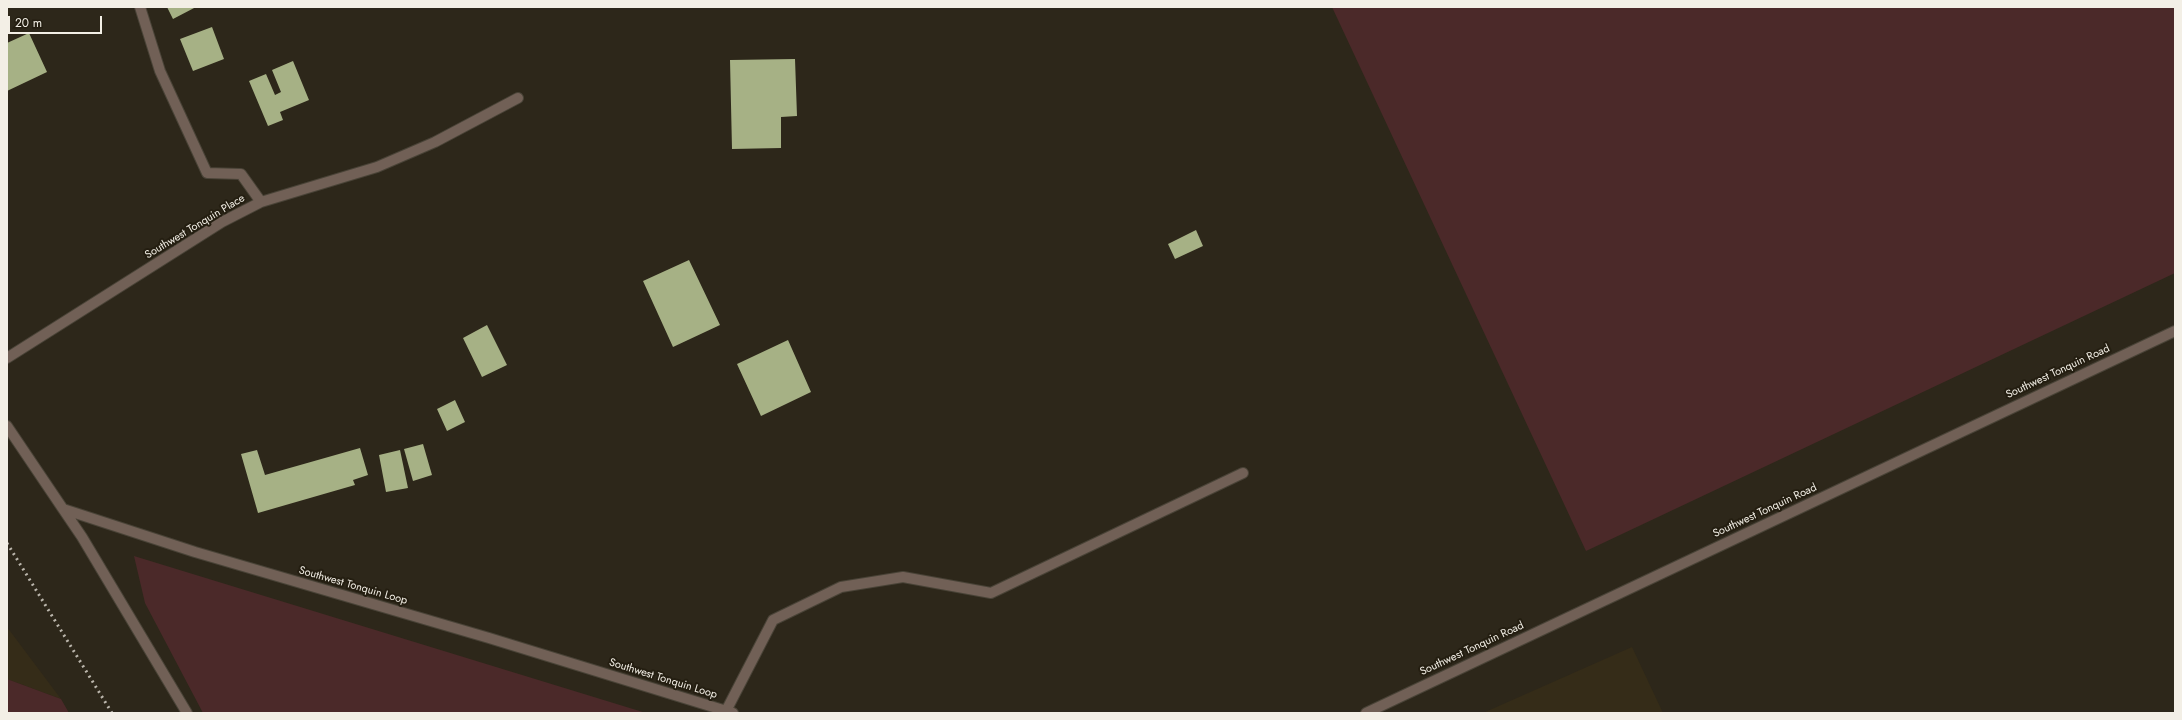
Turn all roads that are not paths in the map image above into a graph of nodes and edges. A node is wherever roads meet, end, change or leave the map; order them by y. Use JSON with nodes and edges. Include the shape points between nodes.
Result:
{"nodes":[{"id":1,"x":140,"y":7,"type":"edge"},
{"id":2,"x":518,"y":98,"type":"dead end"},
{"id":3,"x":262,"y":202,"type":"junction"},
{"id":4,"x":2175,"y":330,"type":"edge"},
{"id":5,"x":7,"y":358,"type":"edge"},
{"id":6,"x":7,"y":426,"type":"edge"},
{"id":7,"x":1243,"y":473,"type":"dead end"},
{"id":8,"x":63,"y":509,"type":"junction"},
{"id":9,"x":729,"y":712,"type":"edge"},
{"id":10,"x":187,"y":713,"type":"edge"},
{"id":11,"x":1366,"y":713,"type":"edge"}],
"edges":[{"from":1,"to":3,"type":"street","via":[[160,72],[207,173],[242,174]]},
{"from":2,"to":3,"type":"street","name":"Southwest Tonquin Place","via":[[435,142],[377,166]]},
{"from":3,"to":5,"type":"street","name":"Southwest Tonquin Place","via":[[222,222]]},
{"from":4,"to":11,"type":"street","name":"Southwest Tonquin Road"},
{"from":6,"to":8,"type":"street"},
{"from":7,"to":9,"type":"street","via":[[991,593],[904,577],[841,587],[773,620]]},
{"from":8,"to":9,"type":"street","name":"Southwest Tonquin Loop","via":[[195,552],[489,638]]},
{"from":8,"to":10,"type":"street"}]}
